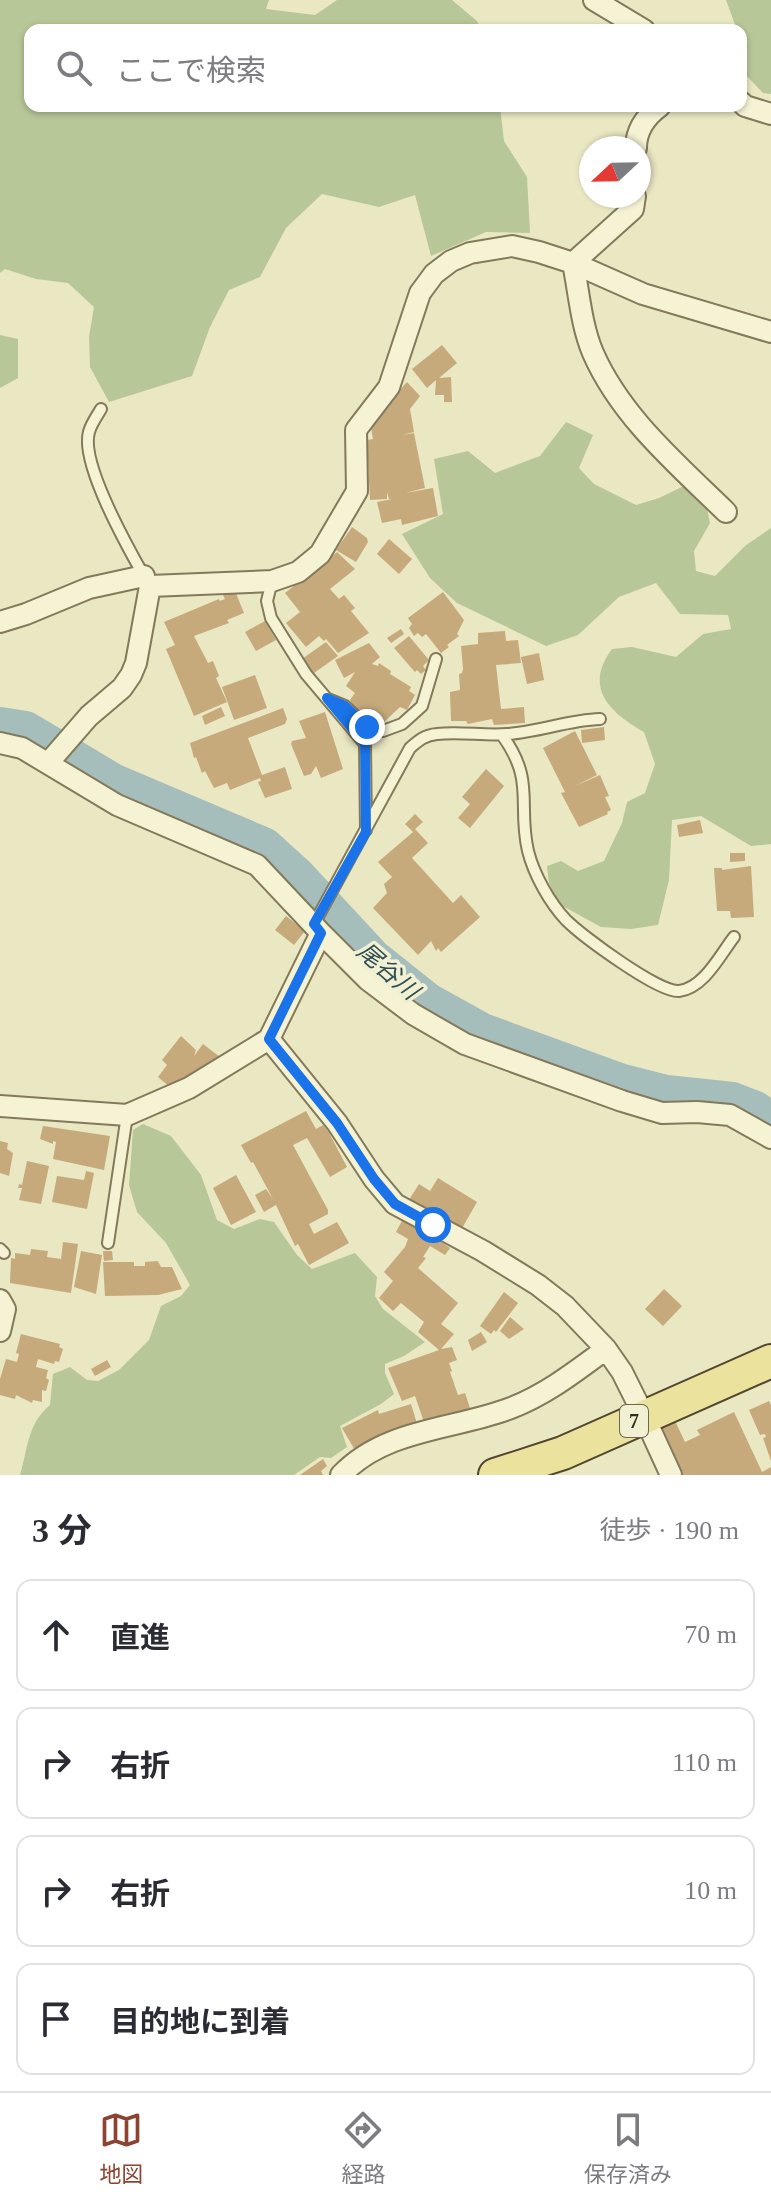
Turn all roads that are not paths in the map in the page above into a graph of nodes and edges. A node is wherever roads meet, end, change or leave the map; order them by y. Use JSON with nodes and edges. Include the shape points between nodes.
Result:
{"nodes":[{"id":1,"x":594,"y":0,"type":"edge"},
{"id":2,"x":634,"y":24,"type":"edge"},
{"id":3,"x":747,"y":104,"type":"edge"},
{"id":4,"x":651,"y":112,"type":"edge"},
{"id":5,"x":771,"y":114,"type":"edge"},
{"id":6,"x":636,"y":136,"type":"edge"},
{"id":7,"x":633,"y":208,"type":"edge"},
{"id":8,"x":573,"y":263,"type":"junction"},
{"id":9,"x":771,"y":332,"type":"edge"},
{"id":10,"x":101,"y":409,"type":"dead end"},
{"id":11,"x":726,"y":512,"type":"dead end"},
{"id":12,"x":147,"y":581,"type":"junction"},
{"id":13,"x":272,"y":581,"type":"junction"},
{"id":14,"x":0,"y":622,"type":"edge"},
{"id":15,"x":436,"y":659,"type":"dead end"},
{"id":16,"x":327,"y":698,"type":"junction"},
{"id":17,"x":600,"y":719,"type":"dead end"},
{"id":18,"x":502,"y":735,"type":"junction"},
{"id":19,"x":0,"y":743,"type":"edge"},
{"id":20,"x":49,"y":762,"type":"junction"},
{"id":21,"x":366,"y":832,"type":"junction"},
{"id":22,"x":318,"y":929,"type":"junction"},
{"id":23,"x":734,"y":937,"type":"dead end"},
{"id":24,"x":269,"y":1039,"type":"junction"},
{"id":25,"x":0,"y":1106,"type":"edge"},
{"id":26,"x":127,"y":1115,"type":"junction"},
{"id":27,"x":771,"y":1138,"type":"edge"},
{"id":28,"x":108,"y":1243,"type":"dead end"},
{"id":29,"x":0,"y":1300,"type":"edge"},
{"id":30,"x":0,"y":1331,"type":"edge"},
{"id":31,"x":606,"y":1349,"type":"junction"},
{"id":32,"x":771,"y":1361,"type":"edge"},
{"id":33,"x":644,"y":1416,"type":"junction"},
{"id":34,"x":528,"y":1470,"type":"edge"},
{"id":35,"x":341,"y":1475,"type":"edge"},
{"id":36,"x":495,"y":1475,"type":"edge"},
{"id":37,"x":671,"y":1475,"type":"edge"}],
"edges":[{"from":1,"to":2,"type":"street"},
{"from":3,"to":5,"type":"street"},
{"from":4,"to":6,"type":"street"},
{"from":7,"to":8,"type":"street"},
{"from":8,"to":9,"type":"street","via":[[643,294]]},
{"from":8,"to":11,"type":"street","via":[[592,350],[608,381],[650,437]]},
{"from":8,"to":13,"type":"street","via":[[512,246],[470,253],[434,274],[420,293],[389,387],[356,430],[357,491],[320,554],[298,572]]},
{"from":10,"to":12,"type":"lane","via":[[89,433],[89,458],[119,532]]},
{"from":12,"to":13,"type":"street"},
{"from":12,"to":14,"type":"street","via":[[89,588]]},
{"from":12,"to":20,"type":"street","via":[[131,675]]},
{"from":13,"to":16,"type":"lane","via":[[267,601],[271,618]]},
{"from":15,"to":16,"type":"lane","via":[[422,706],[402,724],[383,731],[367,727],[345,706]]},
{"from":16,"to":21,"type":"lane","via":[[365,744]]},
{"from":17,"to":18,"type":"lane"},
{"from":18,"to":21,"type":"lane","via":[[422,737],[410,748]]},
{"from":18,"to":23,"type":"lane","via":[[523,774],[528,851],[566,920],[651,983],[676,991],[700,981]]},
{"from":19,"to":20,"type":"street"},
{"from":20,"to":22,"type":"street","via":[[117,805],[257,865]]},
{"from":21,"to":22,"type":"lane"},
{"from":22,"to":24,"type":"street"},
{"from":22,"to":27,"type":"street","via":[[401,1006],[465,1044],[662,1113],[730,1115]]},
{"from":24,"to":26,"type":"street","via":[[189,1088]]},
{"from":24,"to":31,"type":"street","via":[[395,1204],[538,1285]]},
{"from":25,"to":26,"type":"street"},
{"from":26,"to":28,"type":"lane"},
{"from":29,"to":30,"type":"street","via":[[5,1309]]},
{"from":31,"to":33,"type":"street"},
{"from":31,"to":35,"type":"street","via":[[542,1394],[395,1441],[363,1455]]},
{"from":32,"to":33,"type":"main road","number":"7"},
{"from":33,"to":34,"type":"main road","number":"7"},
{"from":33,"to":37,"type":"street"},
{"from":34,"to":36,"type":"main road","number":"7"}]}
